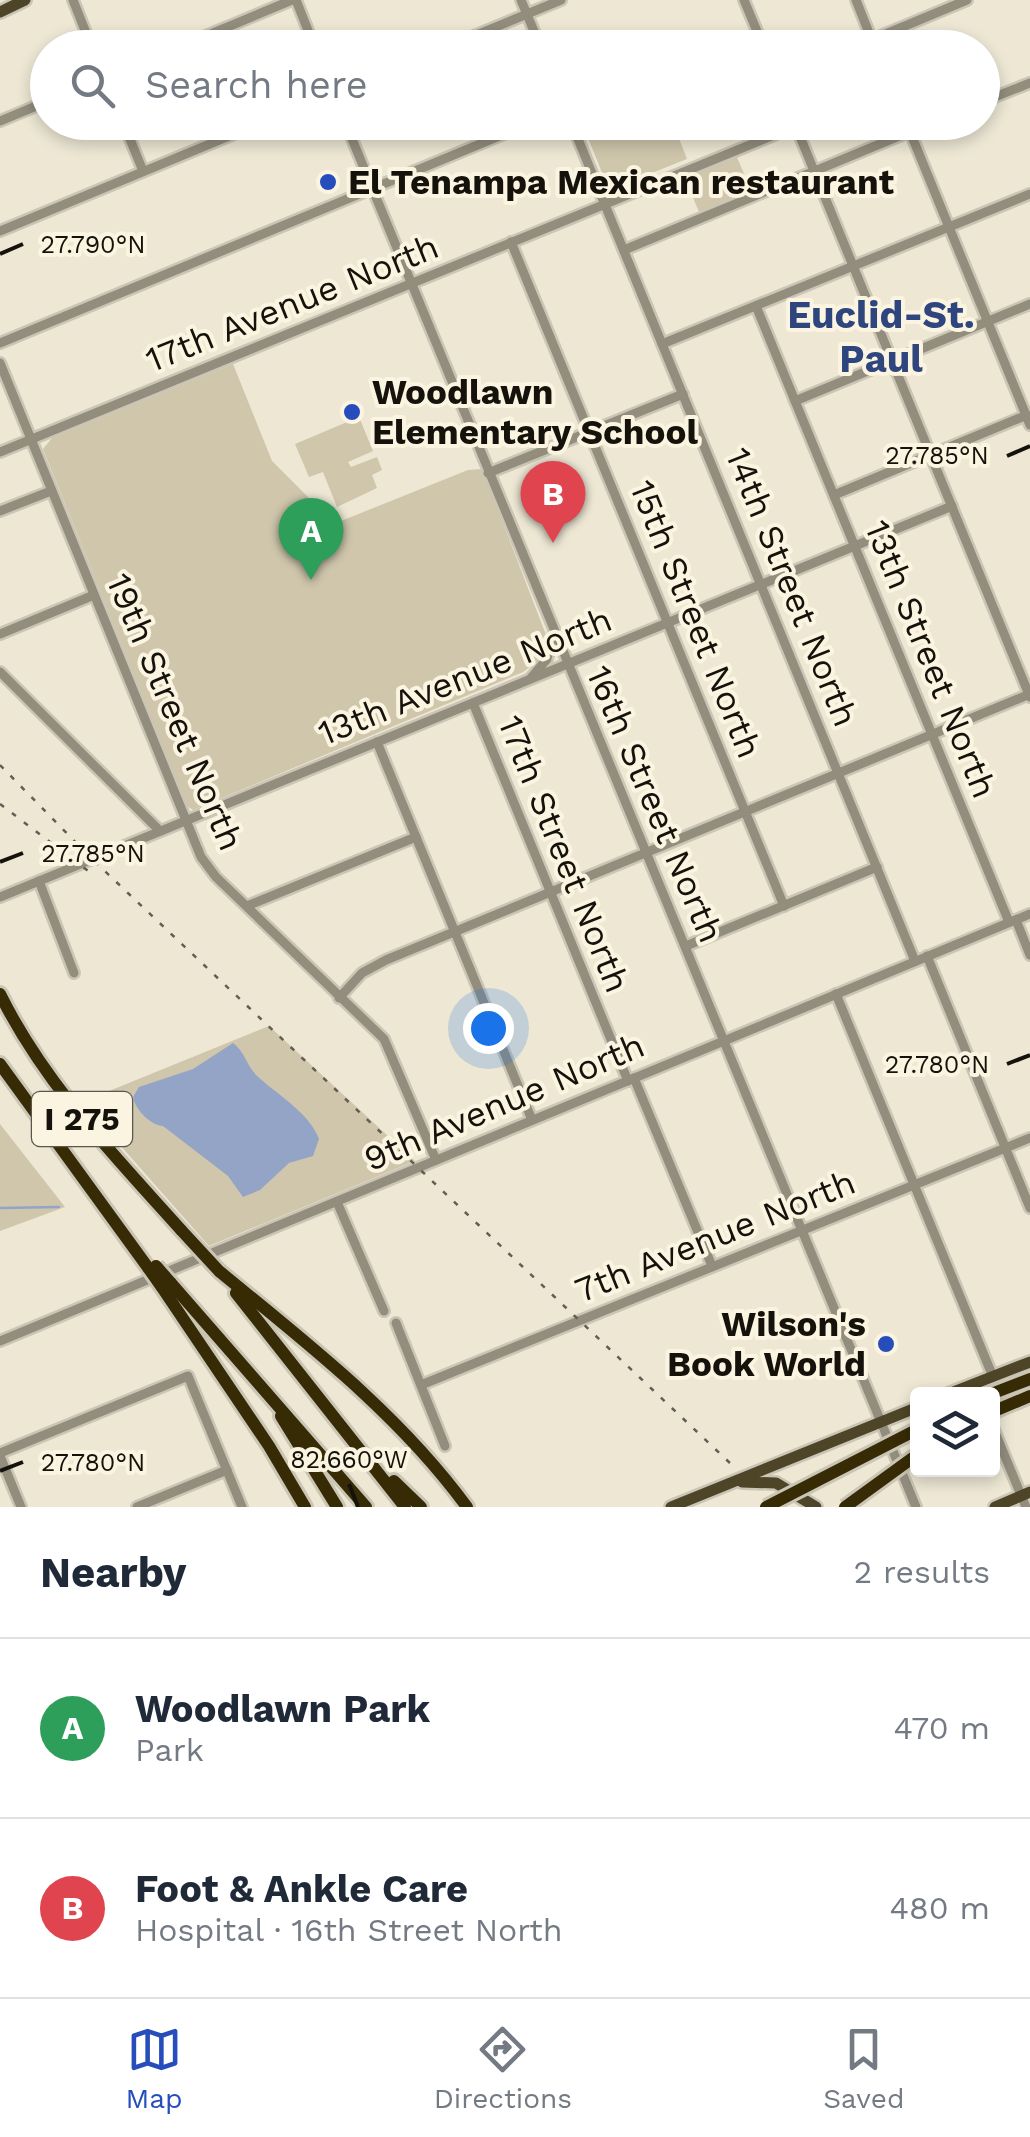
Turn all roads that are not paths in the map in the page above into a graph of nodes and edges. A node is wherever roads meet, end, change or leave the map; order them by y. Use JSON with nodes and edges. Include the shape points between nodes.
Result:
{"nodes":[{"id":1,"x":14,"y":0,"type":"edge"},
{"id":2,"x":25,"y":0,"type":"edge"},
{"id":3,"x":73,"y":0,"type":"edge"},
{"id":4,"x":294,"y":0,"type":"edge"},
{"id":5,"x":521,"y":0,"type":"edge"},
{"id":6,"x":561,"y":0,"type":"edge"},
{"id":7,"x":744,"y":0,"type":"edge"},
{"id":8,"x":856,"y":0,"type":"edge"},
{"id":9,"x":968,"y":0,"type":"edge"},
{"id":10,"x":0,"y":9,"type":"edge"},
{"id":11,"x":527,"y":14,"type":"junction"},
{"id":12,"x":85,"y":30,"type":"edge"},
{"id":13,"x":221,"y":30,"type":"edge"},
{"id":14,"x":307,"y":30,"type":"edge"},
{"id":15,"x":488,"y":30,"type":"edge"},
{"id":16,"x":533,"y":30,"type":"edge"},
{"id":17,"x":756,"y":30,"type":"edge"},
{"id":18,"x":869,"y":30,"type":"edge"},
{"id":19,"x":902,"y":30,"type":"edge"},
{"id":20,"x":1030,"y":83,"type":"edge"},
{"id":21,"x":1000,"y":95,"type":"edge"},
{"id":22,"x":30,"y":108,"type":"edge"},
{"id":23,"x":0,"y":120,"type":"edge"},
{"id":24,"x":130,"y":140,"type":"edge"},
{"id":25,"x":220,"y":140,"type":"edge"},
{"id":26,"x":353,"y":140,"type":"edge"},
{"id":27,"x":489,"y":140,"type":"edge"},
{"id":28,"x":578,"y":140,"type":"edge"},
{"id":29,"x":757,"y":140,"type":"edge"},
{"id":30,"x":801,"y":140,"type":"edge"},
{"id":31,"x":880,"y":140,"type":"edge"},
{"id":32,"x":913,"y":140,"type":"edge"},
{"id":33,"x":814,"y":171,"type":"junction"},
{"id":34,"x":143,"y":172,"type":"junction"},
{"id":35,"x":372,"y":188,"type":"junction"},
{"id":36,"x":1030,"y":194,"type":"edge"},
{"id":37,"x":605,"y":204,"type":"junction"},
{"id":38,"x":949,"y":227,"type":"junction"},
{"id":39,"x":0,"y":232,"type":"edge"},
{"id":40,"x":511,"y":242,"type":"junction"},
{"id":41,"x":624,"y":250,"type":"junction"},
{"id":42,"x":853,"y":266,"type":"junction"},
{"id":43,"x":411,"y":284,"type":"junction"},
{"id":44,"x":1030,"y":304,"type":"edge"},
{"id":45,"x":756,"y":306,"type":"junction"},
{"id":46,"x":988,"y":322,"type":"junction"},
{"id":47,"x":0,"y":342,"type":"edge"},
{"id":48,"x":662,"y":344,"type":"junction"},
{"id":49,"x":892,"y":361,"type":"junction"},
{"id":50,"x":0,"y":363,"type":"edge"},
{"id":51,"x":682,"y":394,"type":"junction"},
{"id":52,"x":795,"y":401,"type":"junction"},
{"id":53,"x":1029,"y":418,"type":"edge"},
{"id":54,"x":589,"y":432,"type":"junction"},
{"id":55,"x":31,"y":440,"type":"junction"},
{"id":56,"x":0,"y":452,"type":"edge"},
{"id":57,"x":931,"y":455,"type":"junction"},
{"id":58,"x":488,"y":473,"type":"junction"},
{"id":59,"x":51,"y":490,"type":"junction"},
{"id":60,"x":834,"y":495,"type":"junction"},
{"id":61,"x":952,"y":506,"type":"junction"},
{"id":62,"x":0,"y":511,"type":"edge"},
{"id":63,"x":855,"y":546,"type":"junction"},
{"id":64,"x":761,"y":584,"type":"junction"},
{"id":65,"x":94,"y":595,"type":"junction"},
{"id":66,"x":668,"y":623,"type":"junction"},
{"id":67,"x":554,"y":632,"type":"junction"},
{"id":68,"x":0,"y":634,"type":"edge"},
{"id":69,"x":566,"y":664,"type":"junction"},
{"id":70,"x":0,"y":672,"type":"edge"},
{"id":71,"x":529,"y":680,"type":"junction"},
{"id":72,"x":1030,"y":695,"type":"edge"},
{"id":73,"x":473,"y":703,"type":"junction"},
{"id":74,"x":932,"y":734,"type":"junction"},
{"id":75,"x":377,"y":742,"type":"junction"},
{"id":76,"x":838,"y":773,"type":"junction"},
{"id":77,"x":745,"y":812,"type":"junction"},
{"id":78,"x":186,"y":820,"type":"junction"},
{"id":79,"x":160,"y":831,"type":"junction"},
{"id":80,"x":416,"y":837,"type":"junction"},
{"id":81,"x":647,"y":852,"type":"junction"},
{"id":82,"x":877,"y":868,"type":"junction"},
{"id":83,"x":39,"y":881,"type":"junction"},
{"id":84,"x":550,"y":892,"type":"junction"},
{"id":85,"x":0,"y":897,"type":"edge"},
{"id":86,"x":247,"y":906,"type":"junction"},
{"id":87,"x":784,"y":906,"type":"junction"},
{"id":88,"x":1030,"y":914,"type":"edge"},
{"id":89,"x":1012,"y":921,"type":"junction"},
{"id":90,"x":455,"y":931,"type":"junction"},
{"id":91,"x":686,"y":946,"type":"junction"},
{"id":92,"x":1030,"y":955,"type":"edge"},
{"id":93,"x":927,"y":956,"type":"junction"},
{"id":94,"x":916,"y":961,"type":"junction"},
{"id":95,"x":74,"y":973,"type":"dead end"},
{"id":96,"x":0,"y":994,"type":"edge"},
{"id":97,"x":836,"y":994,"type":"junction"},
{"id":98,"x":340,"y":998,"type":"junction"},
{"id":99,"x":724,"y":1040,"type":"junction"},
{"id":100,"x":0,"y":1064,"type":"edge"},
{"id":101,"x":631,"y":1080,"type":"junction"},
{"id":102,"x":532,"y":1120,"type":"junction"},
{"id":103,"x":1030,"y":1138,"type":"edge"},
{"id":104,"x":1006,"y":1148,"type":"junction"},
{"id":105,"x":436,"y":1160,"type":"junction"},
{"id":106,"x":915,"y":1185,"type":"junction"},
{"id":107,"x":337,"y":1202,"type":"junction"},
{"id":108,"x":1030,"y":1208,"type":"edge"},
{"id":109,"x":802,"y":1231,"type":"junction"},
{"id":110,"x":712,"y":1266,"type":"junction"},
{"id":111,"x":219,"y":1271,"type":"junction"},
{"id":112,"x":165,"y":1284,"type":"junction"},
{"id":113,"x":384,"y":1311,"type":"dead end"},
{"id":114,"x":396,"y":1323,"type":"dead end"},
{"id":115,"x":0,"y":1342,"type":"edge"},
{"id":116,"x":1030,"y":1362,"type":"edge"},
{"id":117,"x":993,"y":1377,"type":"junction"},
{"id":118,"x":1030,"y":1378,"type":"edge"},
{"id":119,"x":258,"y":1380,"type":"junction"},
{"id":120,"x":420,"y":1385,"type":"junction"},
{"id":121,"x":980,"y":1387,"type":"edge"},
{"id":122,"x":1000,"y":1390,"type":"edge"},
{"id":123,"x":1030,"y":1396,"type":"edge"},
{"id":124,"x":1000,"y":1409,"type":"edge"},
{"id":125,"x":910,"y":1410,"type":"edge"},
{"id":126,"x":881,"y":1422,"type":"junction"},
{"id":127,"x":910,"y":1433,"type":"edge"},
{"id":128,"x":1000,"y":1442,"type":"edge"},
{"id":129,"x":445,"y":1446,"type":"dead end"},
{"id":130,"x":0,"y":1454,"type":"edge"},
{"id":131,"x":366,"y":1455,"type":"junction"},
{"id":132,"x":910,"y":1460,"type":"edge"},
{"id":133,"x":227,"y":1470,"type":"junction"},
{"id":134,"x":838,"y":1470,"type":"junction"},
{"id":135,"x":728,"y":1483,"type":"junction"},
{"id":136,"x":1026,"y":1498,"type":"edge"},
{"id":137,"x":21,"y":1507,"type":"edge"},
{"id":138,"x":137,"y":1507,"type":"edge"},
{"id":139,"x":242,"y":1507,"type":"edge"},
{"id":140,"x":305,"y":1507,"type":"edge"},
{"id":141,"x":338,"y":1507,"type":"edge"},
{"id":142,"x":366,"y":1507,"type":"edge"},
{"id":143,"x":405,"y":1507,"type":"edge"},
{"id":144,"x":421,"y":1507,"type":"edge"},
{"id":145,"x":467,"y":1507,"type":"edge"},
{"id":146,"x":671,"y":1507,"type":"edge"},
{"id":147,"x":766,"y":1507,"type":"edge"},
{"id":148,"x":784,"y":1507,"type":"edge"},
{"id":149,"x":816,"y":1507,"type":"edge"},
{"id":150,"x":845,"y":1507,"type":"edge"},
{"id":151,"x":916,"y":1507,"type":"edge"},
{"id":152,"x":995,"y":1507,"type":"edge"}],
"edges":[{"from":1,"to":10,"type":"main road"},
{"from":2,"to":10,"type":"main road"},
{"from":3,"to":12,"type":"street"},
{"from":4,"to":13,"type":"street"},
{"from":4,"to":14,"type":"street"},
{"from":5,"to":11,"type":"street"},
{"from":6,"to":11,"type":"street"},
{"from":7,"to":17,"type":"street"},
{"from":8,"to":18,"type":"street"},
{"from":9,"to":19,"type":"street"},
{"from":11,"to":15,"type":"street"},
{"from":11,"to":16,"type":"street"},
{"from":20,"to":21,"type":"street"},
{"from":22,"to":23,"type":"street"},
{"from":24,"to":34,"type":"street"},
{"from":25,"to":34,"type":"street"},
{"from":26,"to":35,"type":"street","name":"16th Street North"},
{"from":27,"to":35,"type":"street"},
{"from":28,"to":37,"type":"street","name":"14th Street North"},
{"from":29,"to":37,"type":"street","name":"17th Avenue North"},
{"from":30,"to":33,"type":"street"},
{"from":31,"to":33,"type":"street"},
{"from":32,"to":38,"type":"street"},
{"from":33,"to":41,"type":"street"},
{"from":33,"to":42,"type":"street"},
{"from":34,"to":39,"type":"street"},
{"from":35,"to":43,"type":"street","name":"16th Street North"},
{"from":35,"to":47,"type":"street"},
{"from":36,"to":38,"type":"street"},
{"from":37,"to":40,"type":"street","name":"17th Avenue North"},
{"from":37,"to":41,"type":"street","name":"14th Street North"},
{"from":38,"to":42,"type":"street"},
{"from":38,"to":46,"type":"street"},
{"from":40,"to":43,"type":"street","name":"17th Avenue North"},
{"from":40,"to":54,"type":"street","name":"15th Street North"},
{"from":41,"to":48,"type":"street","name":"14th Street North"},
{"from":42,"to":45,"type":"street"},
{"from":42,"to":49,"type":"street"},
{"from":43,"to":55,"type":"street","name":"17th Avenue North"},
{"from":43,"to":58,"type":"street","name":"16th Street North"},
{"from":44,"to":46,"type":"street"},
{"from":45,"to":48,"type":"street"},
{"from":45,"to":52,"type":"street","name":"13th Street North"},
{"from":46,"to":49,"type":"street"},
{"from":46,"to":53,"type":"street"},
{"from":48,"to":51,"type":"street","name":"14th Street North"},
{"from":49,"to":52,"type":"street"},
{"from":49,"to":57,"type":"street"},
{"from":50,"to":55,"type":"street","name":"19th Street North"},
{"from":51,"to":54,"type":"street"},
{"from":51,"to":64,"type":"street","name":"14th Street North"},
{"from":52,"to":60,"type":"street","name":"13th Street North"},
{"from":53,"to":57,"type":"street"},
{"from":54,"to":58,"type":"street"},
{"from":54,"to":66,"type":"street","name":"15th Street North"},
{"from":55,"to":56,"type":"street","name":"17th Avenue North"},
{"from":55,"to":59,"type":"street","name":"19th Street North"},
{"from":57,"to":60,"type":"street"},
{"from":57,"to":61,"type":"street"},
{"from":58,"to":67,"type":"street","name":"16th Street North"},
{"from":59,"to":62,"type":"street"},
{"from":59,"to":65,"type":"street","name":"19th Street North"},
{"from":60,"to":63,"type":"street","name":"13th Street North"},
{"from":61,"to":63,"type":"street","name":"13th Avenue North"},
{"from":61,"to":72,"type":"street"},
{"from":63,"to":64,"type":"street","name":"13th Avenue North"},
{"from":63,"to":74,"type":"street","name":"13th Street North"},
{"from":64,"to":66,"type":"street","name":"13th Avenue North"},
{"from":64,"to":76,"type":"street","name":"14th Street North"},
{"from":65,"to":68,"type":"street"},
{"from":65,"to":78,"type":"street","name":"19th Street North"},
{"from":66,"to":69,"type":"street","name":"13th Avenue North"},
{"from":66,"to":77,"type":"street","name":"15th Street North"},
{"from":67,"to":69,"type":"street","name":"16th Street North"},
{"from":67,"to":71,"type":"street","via":[[547,659]]},
{"from":69,"to":71,"type":"street","name":"13th Avenue North"},
{"from":69,"to":81,"type":"street","name":"16th Street North"},
{"from":70,"to":79,"type":"street"},
{"from":71,"to":73,"type":"street","name":"13th Avenue North"},
{"from":72,"to":74,"type":"street"},
{"from":73,"to":75,"type":"street","name":"13th Avenue North"},
{"from":73,"to":84,"type":"street","name":"17th Street North"},
{"from":74,"to":76,"type":"street"},
{"from":74,"to":89,"type":"street","name":"13th Street North"},
{"from":75,"to":78,"type":"street","name":"13th Avenue North"},
{"from":75,"to":80,"type":"street"},
{"from":76,"to":77,"type":"street"},
{"from":76,"to":82,"type":"street","name":"14th Street North"},
{"from":77,"to":81,"type":"street"},
{"from":77,"to":87,"type":"street","name":"15th Street North"},
{"from":78,"to":79,"type":"street","name":"13th Avenue North"},
{"from":78,"to":86,"type":"street","name":"19th Street North","via":[[208,867]]},
{"from":79,"to":83,"type":"street","name":"13th Avenue North"},
{"from":80,"to":86,"type":"street"},
{"from":80,"to":90,"type":"street"},
{"from":81,"to":84,"type":"street"},
{"from":81,"to":91,"type":"street","name":"16th Street North"},
{"from":82,"to":87,"type":"street"},
{"from":82,"to":94,"type":"street","name":"14th Street North"},
{"from":83,"to":85,"type":"street","name":"13th Avenue North"},
{"from":83,"to":95,"type":"street"},
{"from":84,"to":90,"type":"street"},
{"from":84,"to":101,"type":"street","name":"17th Street North"},
{"from":86,"to":98,"type":"street","name":"19th Street North"},
{"from":87,"to":91,"type":"street"},
{"from":88,"to":89,"type":"street","name":"9th Avenue North"},
{"from":89,"to":92,"type":"street","name":"13th Street North"},
{"from":89,"to":93,"type":"street","name":"9th Avenue North"},
{"from":90,"to":98,"type":"street","via":[[371,967]]},
{"from":90,"to":102,"type":"street"},
{"from":91,"to":99,"type":"street","name":"16th Street North"},
{"from":93,"to":94,"type":"street","name":"9th Avenue North"},
{"from":93,"to":104,"type":"street"},
{"from":94,"to":97,"type":"street","name":"9th Avenue North"},
{"from":96,"to":111,"type":"highway","number":"I 275","bridge":true,"via":[[71,1106]]},
{"from":97,"to":99,"type":"street","name":"9th Avenue North"},
{"from":97,"to":106,"type":"street"},
{"from":98,"to":105,"type":"street","name":"19th Street North","via":[[395,1058]]},
{"from":99,"to":101,"type":"street","name":"9th Avenue North"},
{"from":99,"to":109,"type":"street","name":"16th Street North"},
{"from":100,"to":112,"type":"highway","number":"I 275","bridge":true},
{"from":101,"to":102,"type":"street","name":"9th Avenue North"},
{"from":101,"to":110,"type":"street","name":"17th Street North"},
{"from":102,"to":105,"type":"street","name":"9th Avenue North"},
{"from":103,"to":104,"type":"street","name":"7th Avenue North"},
{"from":104,"to":106,"type":"street","name":"7th Avenue North"},
{"from":104,"to":108,"type":"street"},
{"from":105,"to":107,"type":"street","name":"9th Avenue North"},
{"from":106,"to":109,"type":"street","name":"7th Avenue North"},
{"from":106,"to":117,"type":"street"},
{"from":107,"to":113,"type":"street"},
{"from":107,"to":115,"type":"street","name":"9th Avenue North"},
{"from":109,"to":110,"type":"street","name":"7th Avenue North"},
{"from":109,"to":126,"type":"street","name":"16th Street North"},
{"from":110,"to":120,"type":"street","name":"7th Avenue North"},
{"from":111,"to":131,"type":"highway","number":"I 275"},
{"from":111,"to":145,"type":"highway","via":[[353,1382],[433,1460]]},
{"from":112,"to":119,"type":"highway","number":"I 275"},
{"from":112,"to":140,"type":"highway"},
{"from":114,"to":120,"type":"street"},
{"from":116,"to":117,"type":"main road"},
{"from":117,"to":121,"type":"main road"},
{"from":118,"to":122,"type":"highway"},
{"from":119,"to":141,"type":"highway","number":"I 275"},
{"from":119,"to":142,"type":"highway"},
{"from":120,"to":129,"type":"street"},
{"from":123,"to":124,"type":"highway"},
{"from":125,"to":126,"type":"main road"},
{"from":126,"to":135,"type":"main road"},
{"from":126,"to":151,"type":"street","name":"16th Street North"},
{"from":127,"to":134,"type":"highway","bridge":true},
{"from":128,"to":136,"type":"street"},
{"from":130,"to":133,"type":"street","via":[[188,1376]]},
{"from":130,"to":137,"type":"street"},
{"from":131,"to":143,"type":"highway","number":"I 275"},
{"from":131,"to":144,"type":"highway"},
{"from":132,"to":150,"type":"highway","bridge":true},
{"from":133,"to":138,"type":"street"},
{"from":133,"to":139,"type":"street"},
{"from":134,"to":147,"type":"highway","bridge":true},
{"from":134,"to":148,"type":"highway","bridge":true},
{"from":135,"to":146,"type":"main road"},
{"from":135,"to":149,"type":"main road","via":[[770,1481]]},
{"from":136,"to":152,"type":"main road"}]}
